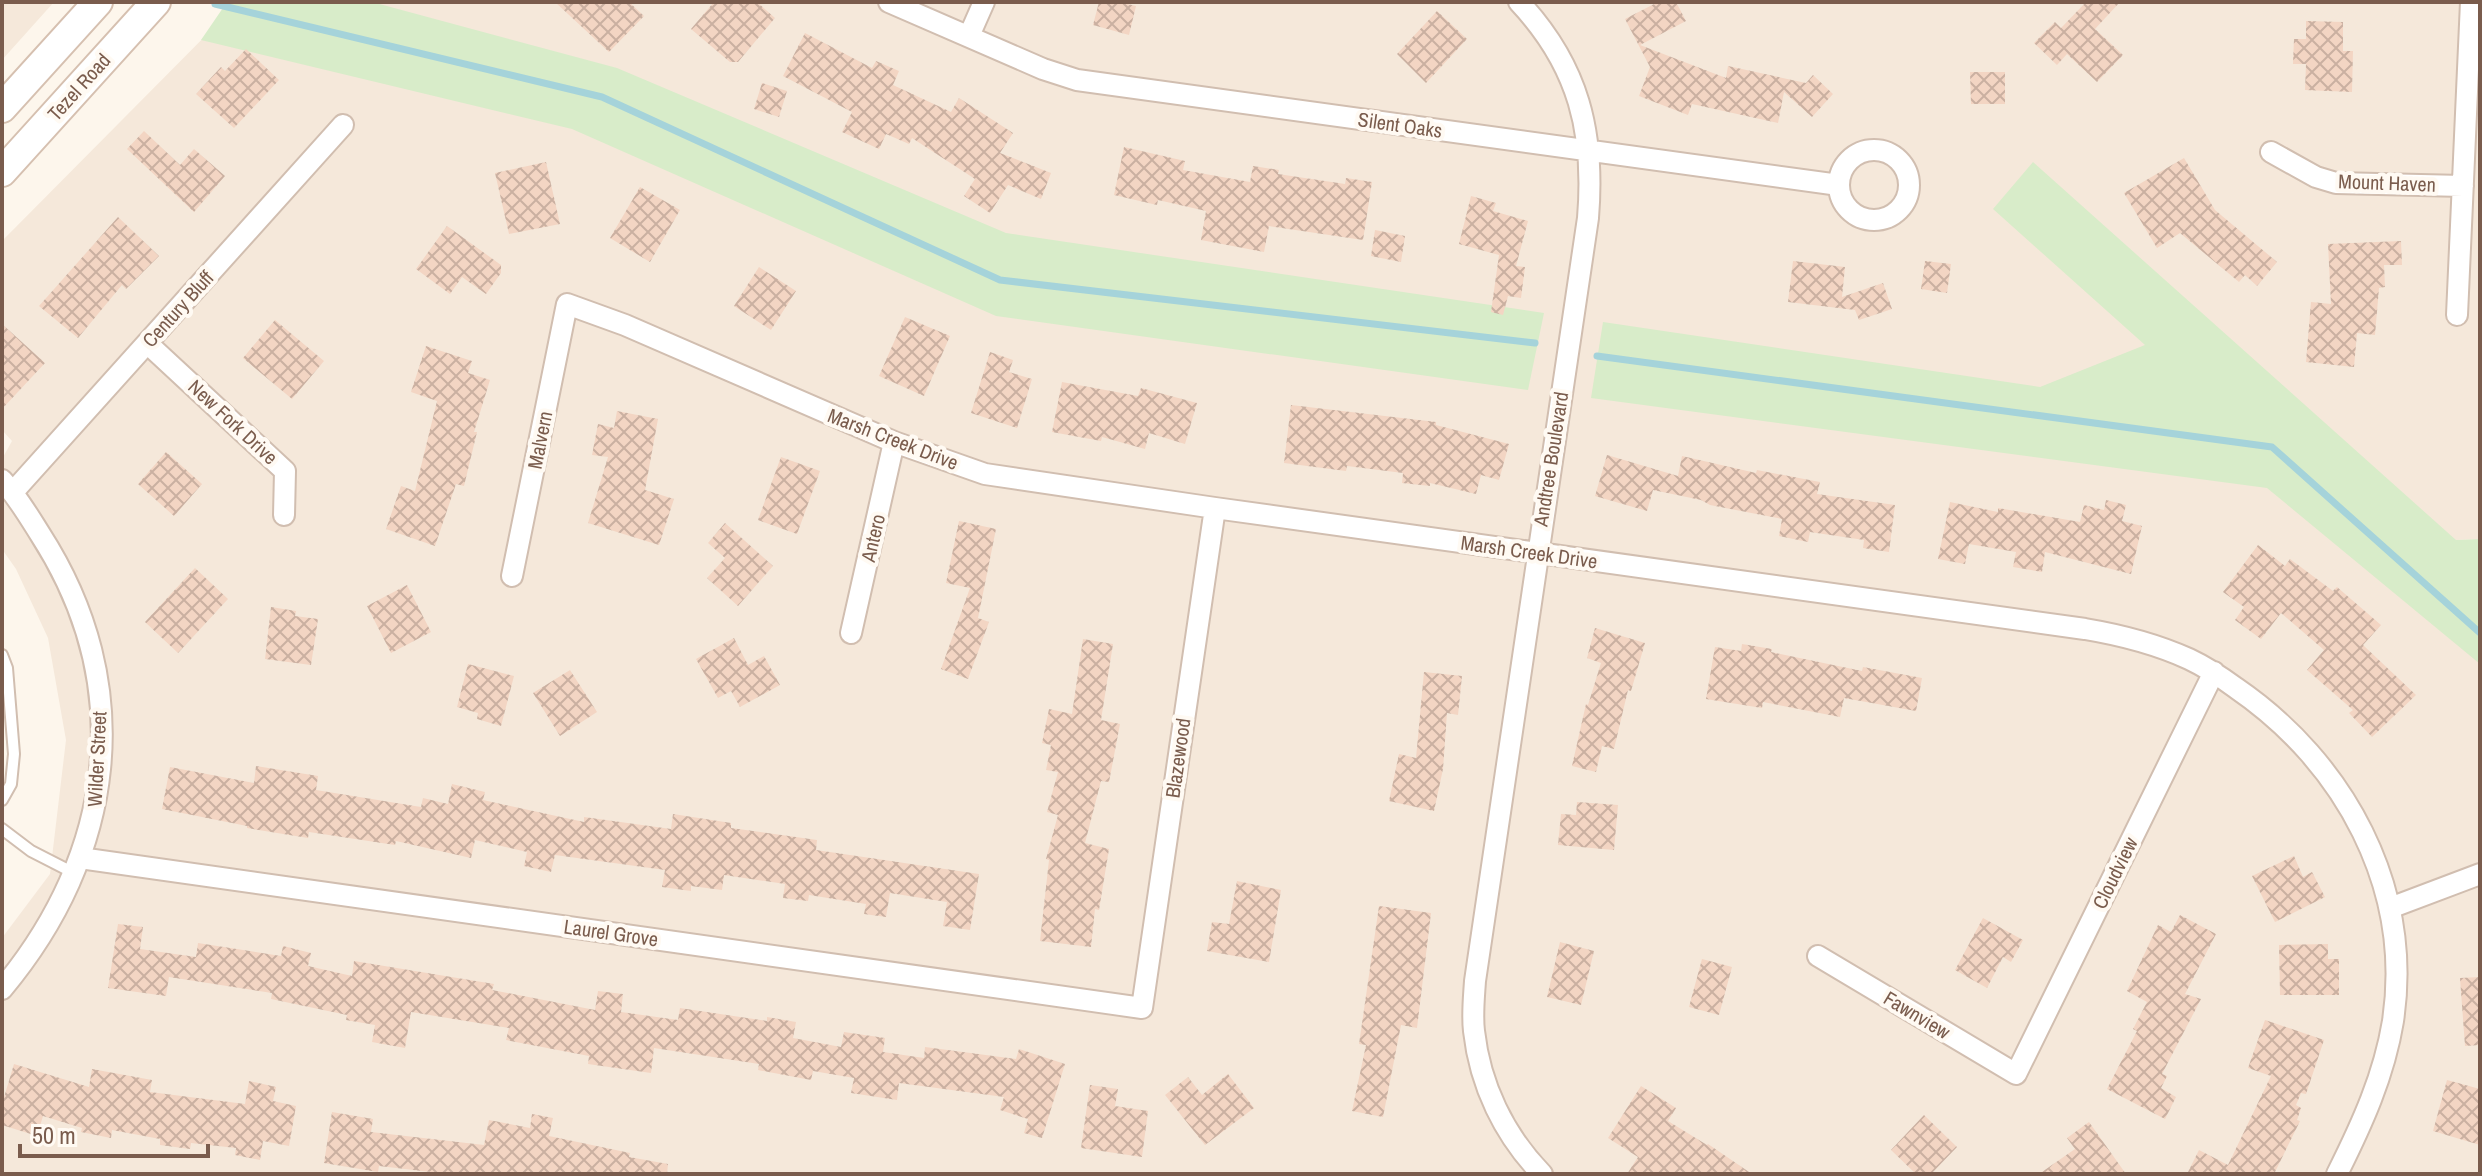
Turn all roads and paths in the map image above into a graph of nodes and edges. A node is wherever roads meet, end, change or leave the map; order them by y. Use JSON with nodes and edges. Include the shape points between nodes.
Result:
{"nodes":[{"id":1,"x":98,"y":2,"type":"edge"},
{"id":2,"x":156,"y":2,"type":"edge"},
{"id":3,"x":889,"y":2,"type":"edge"},
{"id":4,"x":984,"y":2,"type":"edge"},
{"id":5,"x":1519,"y":2,"type":"edge"},
{"id":6,"x":2471,"y":2,"type":"edge"},
{"id":7,"x":912,"y":7,"type":"edge"},
{"id":8,"x":969,"y":36,"type":"junction"},
{"id":9,"x":2,"y":108,"type":"edge"},
{"id":10,"x":343,"y":125,"type":"dead end"},
{"id":11,"x":1589,"y":151,"type":"junction"},
{"id":12,"x":2271,"y":152,"type":"dead end"},
{"id":13,"x":2,"y":172,"type":"edge"},
{"id":14,"x":1839,"y":185,"type":"dead end"},
{"id":15,"x":2463,"y":186,"type":"junction"},
{"id":16,"x":567,"y":304,"type":"joint"},
{"id":17,"x":2457,"y":315,"type":"dead end"},
{"id":18,"x":147,"y":343,"type":"junction"},
{"id":19,"x":894,"y":442,"type":"junction"},
{"id":20,"x":8,"y":486,"type":"edge"},
{"id":21,"x":1215,"y":508,"type":"junction"},
{"id":22,"x":284,"y":515,"type":"dead end"},
{"id":23,"x":1536,"y":554,"type":"junction"},
{"id":24,"x":512,"y":576,"type":"dead end"},
{"id":25,"x":851,"y":633,"type":"dead end"},
{"id":26,"x":2,"y":655,"type":"edge"},
{"id":27,"x":2214,"y":672,"type":"junction"},
{"id":28,"x":2,"y":800,"type":"edge"},
{"id":29,"x":2,"y":829,"type":"edge"},
{"id":30,"x":77,"y":866,"type":"junction"},
{"id":31,"x":2480,"y":874,"type":"edge"},
{"id":32,"x":2390,"y":908,"type":"junction"},
{"id":33,"x":1818,"y":956,"type":"dead end"},
{"id":34,"x":2,"y":989,"type":"edge"},
{"id":35,"x":1142,"y":1008,"type":"joint"},
{"id":36,"x":2016,"y":1074,"type":"joint"},
{"id":37,"x":1542,"y":1174,"type":"edge"},
{"id":38,"x":2337,"y":1174,"type":"edge"}],
"edges":[{"from":1,"to":9,"type":"main road"},
{"from":2,"to":13,"type":"main road","name":"Tezel Road"},
{"from":3,"to":7,"type":"street","name":"Silent Oaks"},
{"from":4,"to":8,"type":"street"},
{"from":5,"to":11,"type":"street","name":"Andtree Boulevard","via":[[1562,58]]},
{"from":6,"to":15,"type":"street"},
{"from":7,"to":8,"type":"street","name":"Silent Oaks"},
{"from":8,"to":11,"type":"street","name":"Silent Oaks","via":[[1077,80]]},
{"from":10,"to":18,"type":"street","name":"Century Bluff"},
{"from":11,"to":14,"type":"street","name":"Silent Oaks"},
{"from":11,"to":23,"type":"street","name":"Andtree Boulevard","via":[[1588,218]]},
{"from":12,"to":15,"type":"street","name":"Mount Haven","via":[[2336,183]]},
{"from":15,"to":17,"type":"street"},
{"from":16,"to":19,"type":"street","name":"Marsh Creek Drive"},
{"from":16,"to":24,"type":"street","name":"Malvern"},
{"from":18,"to":20,"type":"street","name":"Century Bluff"},
{"from":18,"to":22,"type":"street","name":"New Fork Drive","via":[[285,471]]},
{"from":19,"to":21,"type":"street","name":"Marsh Creek Drive","via":[[985,474]]},
{"from":19,"to":25,"type":"street","name":"Antero"},
{"from":20,"to":30,"type":"street","name":"Wilder Street","via":[[71,589],[94,663],[100,701],[100,779]]},
{"from":21,"to":23,"type":"street","name":"Marsh Creek Drive"},
{"from":21,"to":35,"type":"street","name":"Blazewood"},
{"from":23,"to":27,"type":"street","name":"Marsh Creek Drive","via":[[2085,629],[2157,646]]},
{"from":23,"to":37,"type":"street","name":"Andtree Boulevard","via":[[1475,981],[1473,1029],[1482,1076],[1501,1120]]},
{"from":26,"to":28,"type":"lane","via":[[14,754],[11,784]]},
{"from":27,"to":32,"type":"street","name":"Marsh Creek Drive","via":[[2288,728],[2336,784],[2372,849]]},
{"from":27,"to":36,"type":"street","name":"Cloudview"},
{"from":29,"to":30,"type":"lane","via":[[31,851]]},
{"from":30,"to":34,"type":"street","name":"Wilder Street","via":[[51,923]]},
{"from":30,"to":35,"type":"street","name":"Laurel Grove"},
{"from":31,"to":32,"type":"street"},
{"from":32,"to":38,"type":"street","name":"Marsh Creek Drive","via":[[2396,981],[2386,1055],[2367,1113]]},
{"from":33,"to":36,"type":"street","name":"Fawnview"}]}
